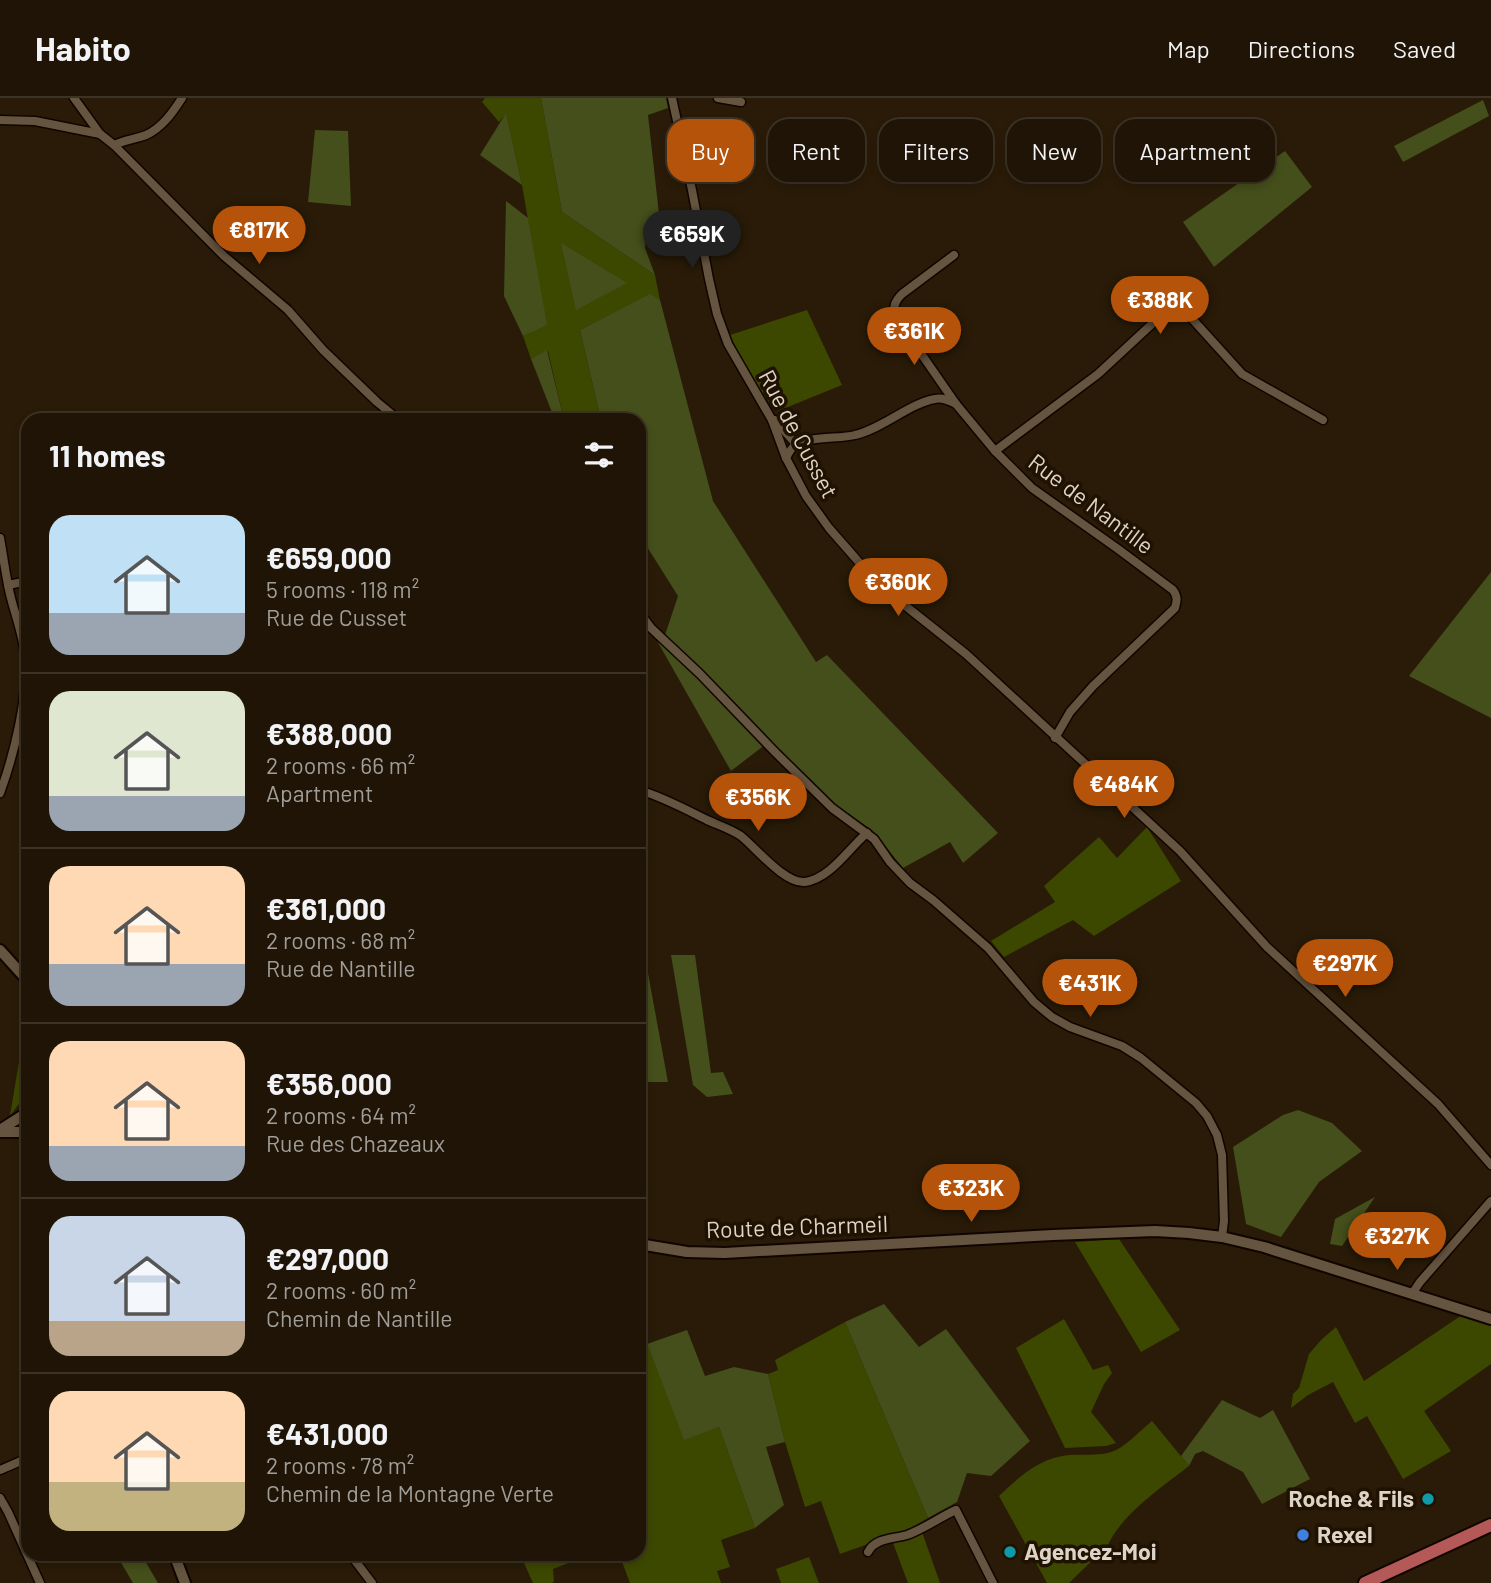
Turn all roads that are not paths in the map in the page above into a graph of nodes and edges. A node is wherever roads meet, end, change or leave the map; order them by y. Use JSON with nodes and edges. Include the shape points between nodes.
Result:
{"nodes":[{"id":1,"x":74,"y":98,"type":"edge"},
{"id":2,"x":182,"y":98,"type":"edge"},
{"id":3,"x":672,"y":98,"type":"edge"},
{"id":4,"x":718,"y":98,"type":"edge"},
{"id":5,"x":741,"y":102,"type":"dead end"},
{"id":6,"x":86,"y":113,"type":"junction"},
{"id":7,"x":0,"y":120,"type":"edge"},
{"id":8,"x":77,"y":128,"type":"junction"},
{"id":9,"x":100,"y":134,"type":"junction"},
{"id":10,"x":114,"y":145,"type":"junction"},
{"id":11,"x":954,"y":255,"type":"dead end"},
{"id":12,"x":941,"y":380,"type":"junction"},
{"id":13,"x":938,"y":398,"type":"junction"},
{"id":14,"x":956,"y":404,"type":"junction"},
{"id":15,"x":390,"y":413,"type":"edge"},
{"id":16,"x":772,"y":420,"type":"junction"},
{"id":17,"x":1323,"y":420,"type":"dead end"},
{"id":18,"x":796,"y":444,"type":"junction"},
{"id":19,"x":995,"y":451,"type":"junction"},
{"id":20,"x":786,"y":458,"type":"junction"},
{"id":21,"x":0,"y":538,"type":"edge"},
{"id":22,"x":21,"y":582,"type":"edge"},
{"id":23,"x":8,"y":585,"type":"junction"},
{"id":24,"x":646,"y":622,"type":"edge"},
{"id":25,"x":21,"y":629,"type":"edge"},
{"id":26,"x":21,"y":707,"type":"edge"},
{"id":27,"x":1055,"y":738,"type":"junction"},
{"id":28,"x":646,"y":792,"type":"edge"},
{"id":29,"x":0,"y":793,"type":"edge"},
{"id":30,"x":867,"y":833,"type":"junction"},
{"id":31,"x":0,"y":950,"type":"edge"},
{"id":32,"x":21,"y":973,"type":"edge"},
{"id":33,"x":21,"y":1115,"type":"edge"},
{"id":34,"x":0,"y":1131,"type":"edge"},
{"id":35,"x":21,"y":1131,"type":"edge"},
{"id":36,"x":1491,"y":1165,"type":"edge"},
{"id":37,"x":1491,"y":1201,"type":"edge"},
{"id":38,"x":1222,"y":1237,"type":"junction"},
{"id":39,"x":646,"y":1245,"type":"edge"},
{"id":40,"x":1412,"y":1294,"type":"junction"},
{"id":41,"x":1491,"y":1319,"type":"edge"},
{"id":42,"x":21,"y":1461,"type":"edge"},
{"id":43,"x":0,"y":1470,"type":"edge"},
{"id":44,"x":0,"y":1498,"type":"edge"},
{"id":45,"x":1491,"y":1525,"type":"edge"},
{"id":46,"x":21,"y":1541,"type":"edge"},
{"id":47,"x":868,"y":1552,"type":"dead end"},
{"id":48,"x":30,"y":1561,"type":"edge"},
{"id":49,"x":177,"y":1561,"type":"edge"},
{"id":50,"x":355,"y":1561,"type":"edge"},
{"id":51,"x":40,"y":1583,"type":"edge"},
{"id":52,"x":185,"y":1583,"type":"edge"},
{"id":53,"x":372,"y":1583,"type":"edge"},
{"id":54,"x":993,"y":1583,"type":"edge"},
{"id":55,"x":1365,"y":1583,"type":"edge"}],
"edges":[{"from":1,"to":6,"type":"street"},
{"from":2,"to":10,"type":"street","via":[[155,129]]},
{"from":3,"to":16,"type":"street","name":"Rue de Cusset","via":[[717,314],[728,344]]},
{"from":4,"to":5,"type":"street"},
{"from":6,"to":8,"type":"street"},
{"from":6,"to":9,"type":"street"},
{"from":7,"to":8,"type":"street"},
{"from":8,"to":9,"type":"street"},
{"from":9,"to":10,"type":"street"},
{"from":10,"to":15,"type":"street"},
{"from":11,"to":12,"type":"street","name":"Rue de Nantille","via":[[902,294],[893,308]]},
{"from":12,"to":13,"type":"street"},
{"from":12,"to":14,"type":"street","name":"Rue de Nantille"},
{"from":13,"to":14,"type":"street"},
{"from":13,"to":18,"type":"street","via":[[856,435]]},
{"from":14,"to":19,"type":"street","name":"Rue de Nantille"},
{"from":16,"to":18,"type":"street"},
{"from":16,"to":20,"type":"street","name":"Rue de Cusset"},
{"from":17,"to":19,"type":"street","via":[[1241,374],[1185,311],[1176,308],[1167,310],[1098,374]]},
{"from":18,"to":20,"type":"street"},
{"from":19,"to":27,"type":"street","name":"Rue de Nantille","via":[[1032,488],[1176,594],[1175,608],[1093,686]]},
{"from":20,"to":27,"type":"street","name":"Rue de Cusset","via":[[829,527],[888,593],[966,654]]},
{"from":21,"to":23,"type":"street"},
{"from":22,"to":23,"type":"street"},
{"from":23,"to":25,"type":"street"},
{"from":24,"to":30,"type":"street","via":[[832,808]]},
{"from":26,"to":29,"type":"street"},
{"from":27,"to":36,"type":"street","name":"Rue de Cusset","via":[[1180,850],[1267,947],[1438,1104]]},
{"from":28,"to":30,"type":"street","via":[[739,835],[789,878],[803,882],[829,871]]},
{"from":30,"to":38,"type":"street","via":[[910,883],[988,948],[1052,1017],[1122,1046],[1196,1103],[1217,1135],[1222,1155]]},
{"from":31,"to":32,"type":"main road"},
{"from":33,"to":34,"type":"main road"},
{"from":34,"to":35,"type":"main road"},
{"from":37,"to":40,"type":"street"},
{"from":38,"to":39,"type":"main road","name":"Route de Charmeil","via":[[1155,1231],[725,1253]]},
{"from":38,"to":40,"type":"main road","name":"Route de Charmeil"},
{"from":40,"to":41,"type":"main road","name":"Route de Charmeil"},
{"from":42,"to":43,"type":"street"},
{"from":44,"to":46,"type":"street"},
{"from":45,"to":55,"type":"main road"},
{"from":47,"to":54,"type":"street","via":[[876,1543],[909,1534],[956,1510]]},
{"from":48,"to":51,"type":"street"},
{"from":49,"to":52,"type":"main road"},
{"from":50,"to":53,"type":"street"}]}
